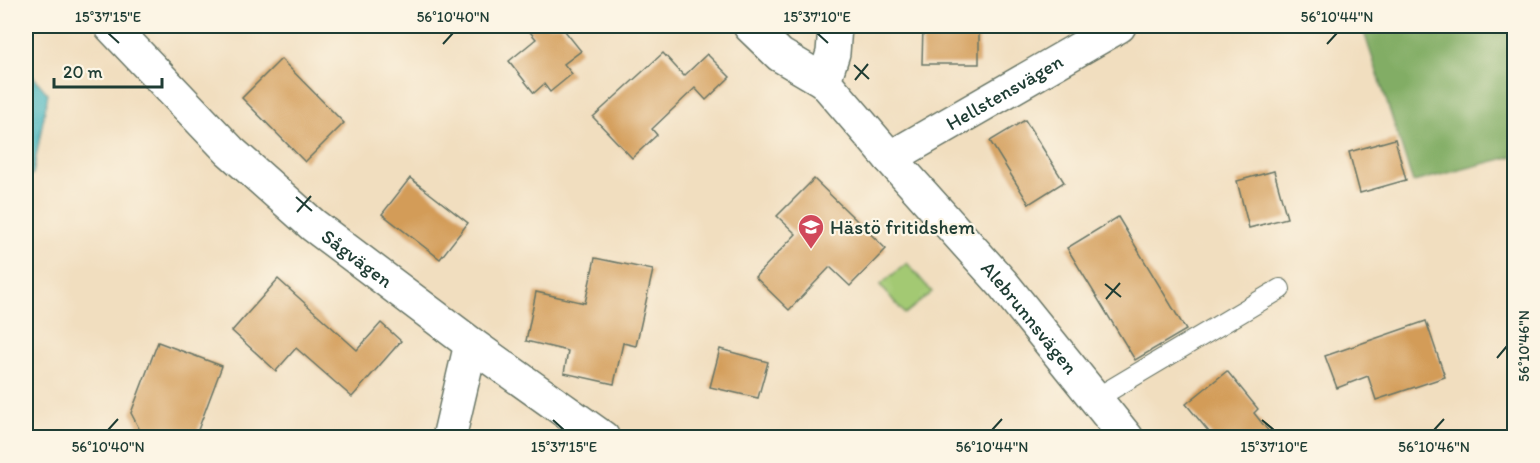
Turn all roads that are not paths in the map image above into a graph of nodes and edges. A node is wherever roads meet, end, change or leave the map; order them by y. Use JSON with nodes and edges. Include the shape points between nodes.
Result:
{"nodes":[{"id":1,"x":111,"y":26,"type":"edge"},
{"id":2,"x":750,"y":26,"type":"edge"},
{"id":3,"x":835,"y":26,"type":"edge"},
{"id":4,"x":1119,"y":26,"type":"edge"},
{"id":5,"x":824,"y":81,"type":"junction"},
{"id":6,"x":890,"y":158,"type":"junction"},
{"id":7,"x":1280,"y":289,"type":"dead end"},
{"id":8,"x":471,"y":344,"type":"junction"},
{"id":9,"x":1095,"y":399,"type":"junction"},
{"id":10,"x":449,"y":438,"type":"edge"},
{"id":11,"x":603,"y":438,"type":"edge"},
{"id":12,"x":1127,"y":438,"type":"edge"}],
"edges":[{"from":1,"to":8,"type":"street","name":"Sågvägen","via":[[230,151],[296,210]]},
{"from":2,"to":5,"type":"street","name":"Alebrunnsvägen","via":[[780,55]]},
{"from":3,"to":5,"type":"street","via":[[833,53]]},
{"from":4,"to":6,"type":"street","name":"Hellstensvägen"},
{"from":5,"to":6,"type":"street","name":"Alebrunnsvägen"},
{"from":6,"to":9,"type":"street","name":"Alebrunnsvägen","via":[[1003,284]]},
{"from":7,"to":9,"type":"lane"},
{"from":8,"to":10,"type":"street"},
{"from":8,"to":11,"type":"street","name":"Sågvägen"},
{"from":9,"to":12,"type":"street","name":"Alebrunnsvägen"}]}
